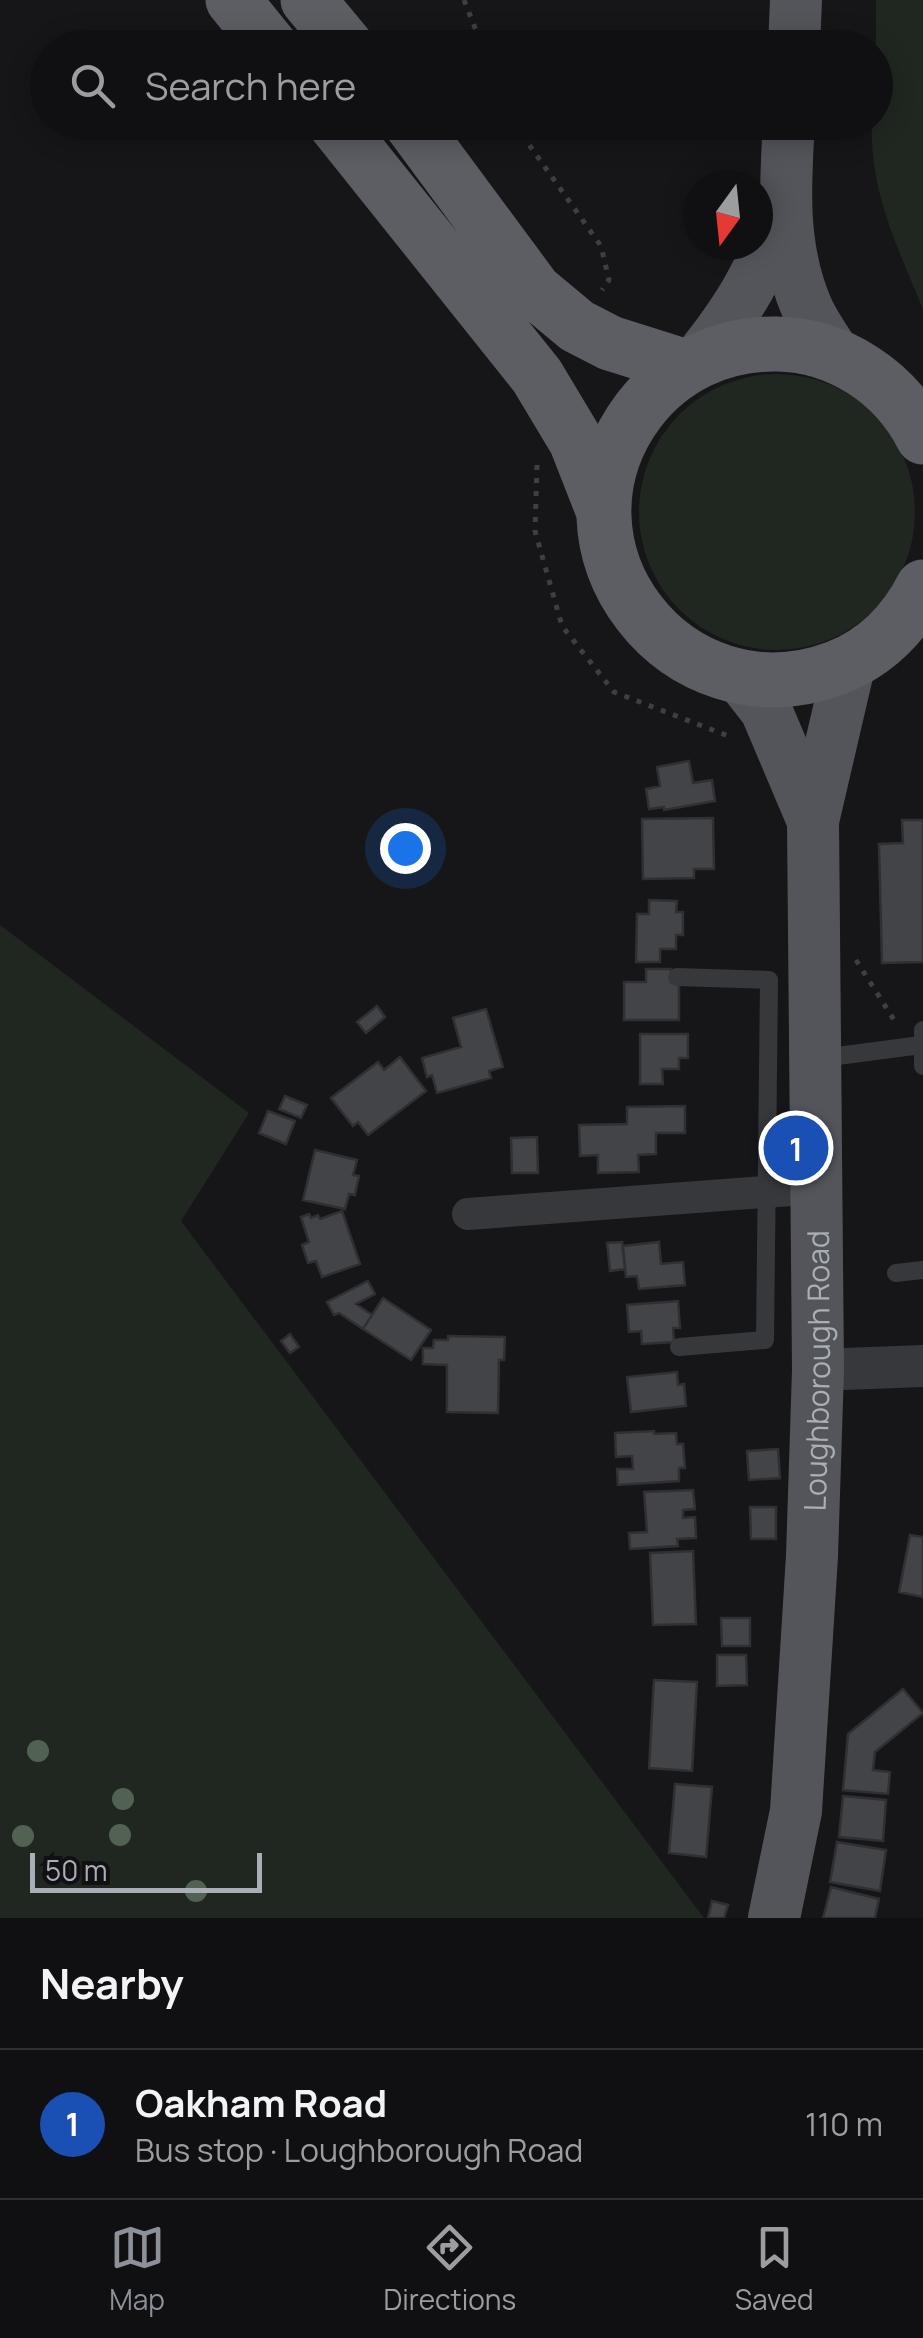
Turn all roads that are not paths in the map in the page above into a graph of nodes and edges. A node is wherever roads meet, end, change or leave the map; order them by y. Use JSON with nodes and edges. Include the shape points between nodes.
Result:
{"nodes":[{"id":1,"x":233,"y":0,"type":"edge"},
{"id":2,"x":308,"y":0,"type":"edge"},
{"id":3,"x":796,"y":0,"type":"edge"},
{"id":4,"x":257,"y":30,"type":"edge"},
{"id":5,"x":333,"y":30,"type":"edge"},
{"id":6,"x":795,"y":30,"type":"edge"},
{"id":7,"x":348,"y":140,"type":"edge"},
{"id":8,"x":423,"y":140,"type":"edge"},
{"id":9,"x":788,"y":140,"type":"edge"},
{"id":10,"x":784,"y":205,"type":"junction"},
{"id":11,"x":834,"y":355,"type":"junction"},
{"id":12,"x":692,"y":363,"type":"junction"},
{"id":13,"x":923,"y":436,"type":"edge"},
{"id":14,"x":604,"y":510,"type":"junction"},
{"id":15,"x":923,"y":587,"type":"edge"},
{"id":16,"x":886,"y":646,"type":"edge"},
{"id":17,"x":741,"y":678,"type":"junction"},
{"id":18,"x":813,"y":821,"type":"junction"},
{"id":19,"x":677,"y":976,"type":"dead end"},
{"id":20,"x":918,"y":1040,"type":"edge"},
{"id":21,"x":816,"y":1059,"type":"junction"},
{"id":22,"x":923,"y":1066,"type":"edge"},
{"id":23,"x":818,"y":1188,"type":"junction"},
{"id":24,"x":767,"y":1192,"type":"junction"},
{"id":25,"x":468,"y":1214,"type":"dead end"},
{"id":26,"x":923,"y":1270,"type":"edge"},
{"id":27,"x":896,"y":1273,"type":"dead end"},
{"id":28,"x":679,"y":1347,"type":"dead end"},
{"id":29,"x":923,"y":1366,"type":"edge"},
{"id":30,"x":818,"y":1370,"type":"junction"},
{"id":31,"x":774,"y":1918,"type":"edge"}],
"edges":[{"from":1,"to":4,"type":"highway"},
{"from":2,"to":5,"type":"highway"},
{"from":3,"to":6,"type":"main road"},
{"from":7,"to":14,"type":"highway","via":[[537,376],[576,441]]},
{"from":8,"to":12,"type":"highway","via":[[535,291],[577,326],[610,343]]},
{"from":9,"to":10,"type":"main road"},
{"from":10,"to":11,"type":"main road","via":[[790,258],[807,309]]},
{"from":10,"to":12,"type":"main road","via":[[746,296]]},
{"from":11,"to":12,"type":"highway","via":[[753,344]]},
{"from":11,"to":13,"type":"highway","via":[[893,394]]},
{"from":12,"to":14,"type":"highway","via":[[652,394],[626,428],[610,467]]},
{"from":14,"to":17,"type":"highway","via":[[620,586],[642,619],[703,666]]},
{"from":15,"to":16,"type":"highway"},
{"from":16,"to":17,"type":"highway","via":[[815,676]]},
{"from":16,"to":18,"type":"main road","name":"Loughborough Road"},
{"from":17,"to":18,"type":"main road","name":"Loughborough Road","via":[[766,710]]},
{"from":18,"to":21,"type":"main road","name":"Loughborough Road"},
{"from":19,"to":24,"type":"lane","via":[[769,980]]},
{"from":20,"to":21,"type":"lane"},
{"from":20,"to":22,"type":"lane"},
{"from":21,"to":23,"type":"main road","name":"Loughborough Road"},
{"from":23,"to":24,"type":"street"},
{"from":23,"to":30,"type":"main road","name":"Loughborough Road"},
{"from":24,"to":25,"type":"street"},
{"from":24,"to":28,"type":"lane","via":[[765,1340]]},
{"from":26,"to":27,"type":"lane"},
{"from":29,"to":30,"type":"street"},
{"from":30,"to":31,"type":"main road","name":"Loughborough Road","via":[[796,1811]]}]}
